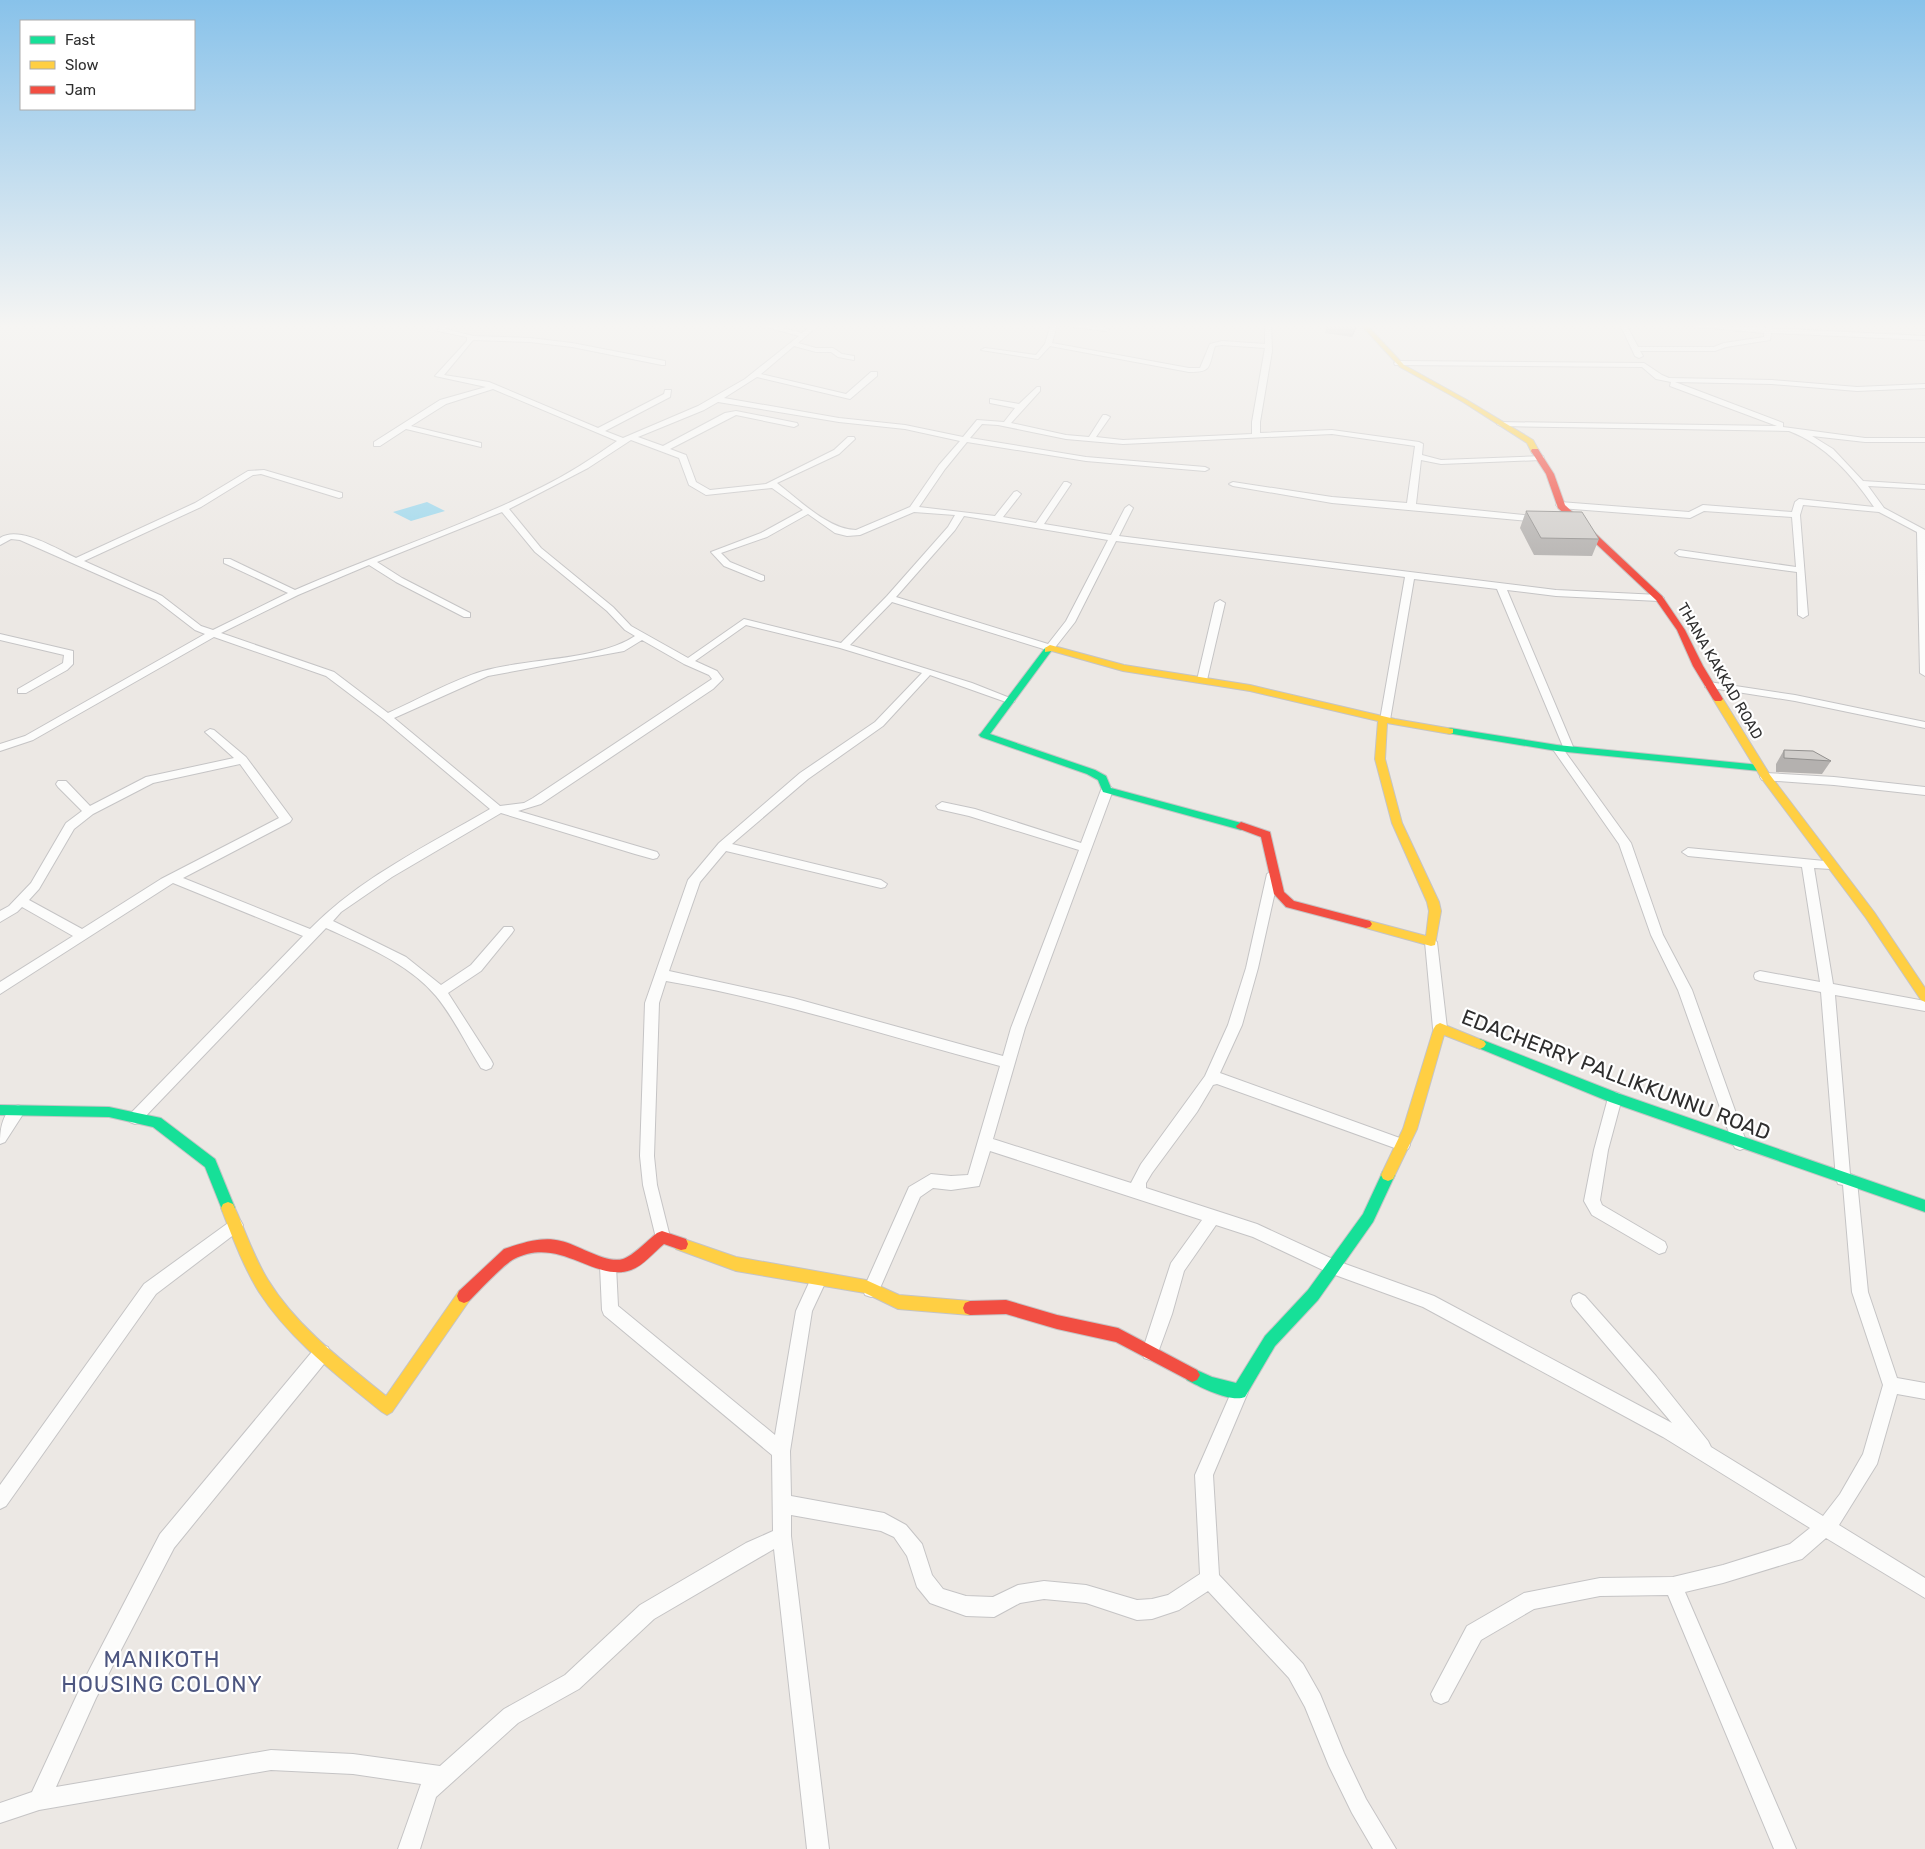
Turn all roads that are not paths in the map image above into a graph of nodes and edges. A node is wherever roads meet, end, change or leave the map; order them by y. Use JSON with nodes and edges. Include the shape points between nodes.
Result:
{"nodes":[{"id":1,"x":431,"y":410,"type":"edge"},
{"id":2,"x":551,"y":410,"type":"edge"},
{"id":3,"x":638,"y":410,"type":"edge"},
{"id":4,"x":696,"y":410,"type":"edge"},
{"id":5,"x":782,"y":410,"type":"edge"},
{"id":6,"x":1015,"y":410,"type":"edge"},
{"id":7,"x":1258,"y":410,"type":"edge"},
{"id":8,"x":1478,"y":410,"type":"edge"},
{"id":9,"x":1744,"y":410,"type":"edge"},
{"id":10,"x":1106,"y":417,"type":"dead end"},
{"id":11,"x":1007,"y":424,"type":"junction"},
{"id":12,"x":1501,"y":424,"type":"junction"},
{"id":13,"x":794,"y":425,"type":"dead end"},
{"id":14,"x":407,"y":427,"type":"junction"},
{"id":15,"x":1790,"y":429,"type":"junction"},
{"id":16,"x":600,"y":430,"type":"junction"},
{"id":17,"x":1800,"y":432,"type":"junction"},
{"id":18,"x":1256,"y":436,"type":"junction"},
{"id":19,"x":627,"y":439,"type":"junction"},
{"id":20,"x":851,"y":439,"type":"dead end"},
{"id":21,"x":965,"y":439,"type":"junction"},
{"id":22,"x":1925,"y":440,"type":"edge"},
{"id":23,"x":377,"y":444,"type":"dead end"},
{"id":24,"x":478,"y":444,"type":"dead end"},
{"id":25,"x":1090,"y":447,"type":"junction"},
{"id":26,"x":664,"y":449,"type":"junction"},
{"id":27,"x":1418,"y":457,"type":"junction"},
{"id":28,"x":1540,"y":458,"type":"junction"},
{"id":29,"x":1205,"y":469,"type":"dead end"},
{"id":30,"x":1862,"y":483,"type":"junction"},
{"id":31,"x":1067,"y":484,"type":"dead end"},
{"id":32,"x":1234,"y":484,"type":"dead end"},
{"id":33,"x":769,"y":485,"type":"junction"},
{"id":34,"x":1925,"y":487,"type":"edge"},
{"id":35,"x":1017,"y":494,"type":"dead end"},
{"id":36,"x":339,"y":495,"type":"dead end"},
{"id":37,"x":1560,"y":505,"type":"junction"},
{"id":38,"x":1411,"y":506,"type":"junction"},
{"id":39,"x":1129,"y":508,"type":"dead end"},
{"id":40,"x":913,"y":509,"type":"junction"},
{"id":41,"x":504,"y":510,"type":"junction"},
{"id":42,"x":1881,"y":510,"type":"junction"},
{"id":43,"x":808,"y":511,"type":"junction"},
{"id":44,"x":961,"y":513,"type":"junction"},
{"id":45,"x":1796,"y":515,"type":"junction"},
{"id":46,"x":997,"y":518,"type":"junction"},
{"id":47,"x":1549,"y":520,"type":"edge"},
{"id":48,"x":1039,"y":525,"type":"junction"},
{"id":49,"x":1923,"y":531,"type":"edge"},
{"id":50,"x":1114,"y":538,"type":"junction"},
{"id":51,"x":0,"y":542,"type":"edge"},
{"id":52,"x":1679,"y":553,"type":"dead end"},
{"id":53,"x":77,"y":561,"type":"junction"},
{"id":54,"x":227,"y":561,"type":"dead end"},
{"id":55,"x":369,"y":561,"type":"junction"},
{"id":56,"x":1801,"y":570,"type":"junction"},
{"id":57,"x":1410,"y":576,"type":"junction"},
{"id":58,"x":761,"y":578,"type":"dead end"},
{"id":59,"x":1501,"y":586,"type":"junction"},
{"id":60,"x":295,"y":593,"type":"junction"},
{"id":61,"x":890,"y":598,"type":"junction"},
{"id":62,"x":1659,"y":598,"type":"junction"},
{"id":63,"x":1220,"y":603,"type":"dead end"},
{"id":64,"x":467,"y":615,"type":"dead end"},
{"id":65,"x":1802,"y":615,"type":"dead end"},
{"id":66,"x":213,"y":633,"type":"junction"},
{"id":67,"x":642,"y":636,"type":"junction"},
{"id":68,"x":0,"y":637,"type":"edge"},
{"id":69,"x":843,"y":646,"type":"junction"},
{"id":70,"x":1050,"y":648,"type":"junction"},
{"id":71,"x":688,"y":662,"type":"junction"},
{"id":72,"x":928,"y":672,"type":"junction"},
{"id":73,"x":1925,"y":673,"type":"edge"},
{"id":74,"x":1202,"y":680,"type":"junction"},
{"id":75,"x":1709,"y":685,"type":"junction"},
{"id":76,"x":22,"y":691,"type":"dead end"},
{"id":77,"x":1010,"y":700,"type":"junction"},
{"id":78,"x":387,"y":717,"type":"junction"},
{"id":79,"x":1384,"y":720,"type":"junction"},
{"id":80,"x":1925,"y":725,"type":"edge"},
{"id":81,"x":210,"y":732,"type":"dead end"},
{"id":82,"x":0,"y":748,"type":"edge"},
{"id":83,"x":1563,"y":748,"type":"junction"},
{"id":84,"x":242,"y":759,"type":"junction"},
{"id":85,"x":1763,"y":773,"type":"junction"},
{"id":86,"x":62,"y":784,"type":"dead end"},
{"id":87,"x":1107,"y":790,"type":"junction"},
{"id":88,"x":1925,"y":792,"type":"edge"},
{"id":89,"x":942,"y":806,"type":"dead end"},
{"id":90,"x":498,"y":810,"type":"junction"},
{"id":91,"x":89,"y":811,"type":"junction"},
{"id":92,"x":724,"y":846,"type":"junction"},
{"id":93,"x":1085,"y":848,"type":"junction"},
{"id":94,"x":1688,"y":852,"type":"dead end"},
{"id":95,"x":653,"y":855,"type":"dead end"},
{"id":96,"x":1807,"y":863,"type":"junction"},
{"id":97,"x":1831,"y":866,"type":"junction"},
{"id":98,"x":1274,"y":872,"type":"junction"},
{"id":99,"x":172,"y":878,"type":"junction"},
{"id":100,"x":881,"y":884,"type":"dead end"},
{"id":101,"x":21,"y":901,"type":"junction"},
{"id":102,"x":0,"y":917,"type":"edge"},
{"id":103,"x":324,"y":922,"type":"junction"},
{"id":104,"x":508,"y":930,"type":"dead end"},
{"id":105,"x":82,"y":934,"type":"junction"},
{"id":106,"x":312,"y":935,"type":"junction"},
{"id":107,"x":1431,"y":942,"type":"junction"},
{"id":108,"x":661,"y":975,"type":"junction"},
{"id":109,"x":1760,"y":976,"type":"dead end"},
{"id":110,"x":0,"y":989,"type":"edge"},
{"id":111,"x":1828,"y":989,"type":"junction"},
{"id":112,"x":440,"y":992,"type":"junction"},
{"id":113,"x":1925,"y":997,"type":"edge"},
{"id":114,"x":1925,"y":1006,"type":"edge"},
{"id":115,"x":1440,"y":1028,"type":"junction"},
{"id":116,"x":1008,"y":1063,"type":"junction"},
{"id":117,"x":486,"y":1064,"type":"dead end"},
{"id":118,"x":1217,"y":1078,"type":"junction"},
{"id":119,"x":1615,"y":1098,"type":"junction"},
{"id":120,"x":0,"y":1110,"type":"edge"},
{"id":121,"x":18,"y":1111,"type":"junction"},
{"id":122,"x":135,"y":1118,"type":"junction"},
{"id":123,"x":0,"y":1138,"type":"edge"},
{"id":124,"x":984,"y":1143,"type":"junction"},
{"id":125,"x":1740,"y":1144,"type":"junction"},
{"id":126,"x":1403,"y":1145,"type":"junction"},
{"id":127,"x":1847,"y":1180,"type":"junction"},
{"id":128,"x":1139,"y":1193,"type":"junction"},
{"id":129,"x":1925,"y":1206,"type":"edge"},
{"id":130,"x":1213,"y":1216,"type":"junction"},
{"id":131,"x":235,"y":1225,"type":"junction"},
{"id":132,"x":662,"y":1237,"type":"junction"},
{"id":133,"x":1659,"y":1247,"type":"dead end"},
{"id":134,"x":608,"y":1266,"type":"junction"},
{"id":135,"x":1333,"y":1267,"type":"junction"},
{"id":136,"x":819,"y":1280,"type":"junction"},
{"id":137,"x":871,"y":1290,"type":"junction"},
{"id":138,"x":1578,"y":1301,"type":"dead end"},
{"id":139,"x":1150,"y":1352,"type":"junction"},
{"id":140,"x":322,"y":1353,"type":"junction"},
{"id":141,"x":1891,"y":1385,"type":"junction"},
{"id":142,"x":1925,"y":1391,"type":"edge"},
{"id":143,"x":1240,"y":1392,"type":"junction"},
{"id":144,"x":781,"y":1451,"type":"junction"},
{"id":145,"x":1709,"y":1455,"type":"junction"},
{"id":146,"x":0,"y":1500,"type":"edge"},
{"id":147,"x":782,"y":1504,"type":"junction"},
{"id":148,"x":1827,"y":1526,"type":"junction"},
{"id":149,"x":782,"y":1536,"type":"junction"},
{"id":150,"x":1210,"y":1579,"type":"junction"},
{"id":151,"x":1673,"y":1586,"type":"junction"},
{"id":152,"x":1925,"y":1588,"type":"edge"},
{"id":153,"x":1441,"y":1694,"type":"dead end"},
{"id":154,"x":444,"y":1777,"type":"junction"},
{"id":155,"x":39,"y":1800,"type":"junction"},
{"id":156,"x":0,"y":1813,"type":"edge"},
{"id":157,"x":409,"y":1849,"type":"edge"},
{"id":158,"x":818,"y":1849,"type":"edge"},
{"id":159,"x":1385,"y":1849,"type":"edge"},
{"id":160,"x":1785,"y":1849,"type":"edge"}],
"edges":[{"from":1,"to":14,"type":"street"},
{"from":2,"to":16,"type":"street"},
{"from":3,"to":16,"type":"street"},
{"from":4,"to":19,"type":"street"},
{"from":5,"to":21,"type":"street"},
{"from":6,"to":11,"type":"street"},
{"from":7,"to":18,"type":"street"},
{"from":8,"to":12,"type":"main road","name":"THANA KAKKAD ROAD"},
{"from":9,"to":15,"type":"street"},
{"from":10,"to":25,"type":"street"},
{"from":11,"to":21,"type":"street","via":[[980,422]]},
{"from":11,"to":25,"type":"street","via":[[1066,437]]},
{"from":12,"to":15,"type":"street"},
{"from":12,"to":28,"type":"main road","name":"THANA KAKKAD ROAD","via":[[1530,442]]},
{"from":13,"to":26,"type":"street","via":[[736,413]]},
{"from":14,"to":23,"type":"street"},
{"from":14,"to":24,"type":"street"},
{"from":15,"to":17,"type":"street"},
{"from":16,"to":19,"type":"street"},
{"from":17,"to":22,"type":"street","via":[[1865,440]]},
{"from":17,"to":30,"type":"street","via":[[1827,449]]},
{"from":18,"to":25,"type":"street","via":[[1124,442]]},
{"from":18,"to":27,"type":"street","via":[[1332,432],[1419,444]]},
{"from":19,"to":26,"type":"street"},
{"from":19,"to":41,"type":"street","via":[[589,466]]},
{"from":20,"to":33,"type":"street","via":[[832,454]]},
{"from":21,"to":25,"type":"street"},
{"from":21,"to":40,"type":"street"},
{"from":25,"to":29,"type":"street"},
{"from":26,"to":33,"type":"street","via":[[683,457],[692,484],[709,493]]},
{"from":27,"to":28,"type":"street","via":[[1441,462]]},
{"from":27,"to":38,"type":"street"},
{"from":28,"to":37,"type":"main road","name":"THANA KAKKAD ROAD","via":[[1550,474]]},
{"from":30,"to":34,"type":"street"},
{"from":30,"to":42,"type":"street"},
{"from":31,"to":48,"type":"street"},
{"from":32,"to":38,"type":"street","via":[[1332,500]]},
{"from":33,"to":43,"type":"street","via":[[774,485]]},
{"from":35,"to":46,"type":"street"},
{"from":36,"to":53,"type":"street","via":[[261,472],[251,473],[198,505]]},
{"from":37,"to":45,"type":"street","via":[[1690,515],[1703,508]]},
{"from":37,"to":62,"type":"main road","name":"THANA KAKKAD ROAD","via":[[1573,523]]},
{"from":38,"to":47,"type":"street"},
{"from":39,"to":50,"type":"street"},
{"from":40,"to":43,"type":"street","via":[[857,533],[838,531]]},
{"from":40,"to":44,"type":"street"},
{"from":41,"to":55,"type":"street"},
{"from":41,"to":67,"type":"street","via":[[538,550],[610,609],[628,628]]},
{"from":42,"to":45,"type":"street","via":[[1799,502]]},
{"from":42,"to":49,"type":"street"},
{"from":43,"to":58,"type":"street","via":[[758,538],[714,552],[727,564]]},
{"from":44,"to":46,"type":"street"},
{"from":44,"to":61,"type":"street","via":[[952,528]]},
{"from":45,"to":56,"type":"street"},
{"from":46,"to":48,"type":"street"},
{"from":48,"to":50,"type":"street"},
{"from":49,"to":73,"type":"street"},
{"from":50,"to":57,"type":"street"},
{"from":50,"to":70,"type":"street","via":[[1070,622]]},
{"from":51,"to":53,"type":"street","via":[[10,536],[22,537]]},
{"from":52,"to":56,"type":"street"},
{"from":53,"to":66,"type":"street","via":[[159,598],[198,628]]},
{"from":54,"to":60,"type":"street"},
{"from":55,"to":60,"type":"street"},
{"from":55,"to":64,"type":"street"},
{"from":56,"to":65,"type":"street"},
{"from":57,"to":59,"type":"street"},
{"from":57,"to":79,"type":"street"},
{"from":59,"to":62,"type":"street","via":[[1556,593]]},
{"from":59,"to":83,"type":"street"},
{"from":60,"to":66,"type":"street"},
{"from":61,"to":69,"type":"street"},
{"from":61,"to":70,"type":"street"},
{"from":62,"to":75,"type":"main road","name":"THANA KAKKAD ROAD","via":[[1681,630]]},
{"from":63,"to":74,"type":"street"},
{"from":66,"to":78,"type":"street","via":[[330,674]]},
{"from":66,"to":82,"type":"street","via":[[29,738]]},
{"from":67,"to":71,"type":"street"},
{"from":67,"to":78,"type":"street","via":[[624,648],[485,674]]},
{"from":68,"to":76,"type":"street","via":[[69,653],[68,664]]},
{"from":69,"to":71,"type":"street","via":[[744,622]]},
{"from":69,"to":72,"type":"street"},
{"from":70,"to":74,"type":"main road","via":[[1123,668]]},
{"from":70,"to":77,"type":"main road"},
{"from":71,"to":90,"type":"street","via":[[713,673],[718,679],[537,800],[526,806]]},
{"from":72,"to":77,"type":"street"},
{"from":72,"to":92,"type":"street","via":[[879,724],[804,776]]},
{"from":74,"to":79,"type":"main road"},
{"from":75,"to":80,"type":"street","via":[[1795,698]]},
{"from":75,"to":85,"type":"main road","name":"THANA KAKKAD ROAD"},
{"from":77,"to":87,"type":"main road","via":[[984,735],[1091,772],[1102,778]]},
{"from":78,"to":90,"type":"street"},
{"from":79,"to":83,"type":"main road"},
{"from":79,"to":107,"type":"main road","via":[[1380,759],[1397,823],[1433,902]]},
{"from":81,"to":84,"type":"street"},
{"from":83,"to":85,"type":"main road"},
{"from":83,"to":125,"type":"street","via":[[1626,843],[1657,934],[1685,990]]},
{"from":84,"to":91,"type":"street","via":[[150,780]]},
{"from":84,"to":99,"type":"street","via":[[286,819]]},
{"from":85,"to":88,"type":"street"},
{"from":85,"to":97,"type":"main road","name":"THANA KAKKAD ROAD"},
{"from":86,"to":91,"type":"street"},
{"from":87,"to":93,"type":"street"},
{"from":87,"to":98,"type":"main road","via":[[1260,831],[1266,836]]},
{"from":89,"to":93,"type":"street"},
{"from":90,"to":95,"type":"street","via":[[543,820],[610,844]]},
{"from":90,"to":103,"type":"street","via":[[388,874],[337,909]]},
{"from":91,"to":101,"type":"street","via":[[70,826],[52,860]]},
{"from":92,"to":100,"type":"street"},
{"from":92,"to":108,"type":"street","via":[[694,880]]},
{"from":93,"to":116,"type":"street"},
{"from":94,"to":96,"type":"street"},
{"from":96,"to":97,"type":"street"},
{"from":96,"to":111,"type":"street"},
{"from":97,"to":113,"type":"main road","name":"THANA KAKKAD ROAD","via":[[1870,915]]},
{"from":98,"to":107,"type":"main road","via":[[1279,894],[1290,904]]},
{"from":98,"to":118,"type":"street","via":[[1235,1025],[1212,1076]]},
{"from":99,"to":105,"type":"street"},
{"from":99,"to":106,"type":"street"},
{"from":101,"to":102,"type":"street"},
{"from":101,"to":105,"type":"street"},
{"from":103,"to":106,"type":"street"},
{"from":103,"to":112,"type":"street","via":[[382,949]]},
{"from":104,"to":112,"type":"street","via":[[476,968]]},
{"from":105,"to":110,"type":"street"},
{"from":106,"to":122,"type":"street"},
{"from":107,"to":115,"type":"street"},
{"from":108,"to":116,"type":"street","via":[[711,982],[782,999]]},
{"from":108,"to":132,"type":"street","via":[[652,1003],[647,1156]]},
{"from":109,"to":111,"type":"street"},
{"from":111,"to":114,"type":"street"},
{"from":111,"to":127,"type":"street"},
{"from":112,"to":117,"type":"street"},
{"from":115,"to":119,"type":"main road","name":"EDACHERRY PALLIKKUNNU ROAD"},
{"from":115,"to":126,"type":"main road","name":"EDACHERRY PALLIKKUNNU ROAD"},
{"from":116,"to":124,"type":"street"},
{"from":118,"to":126,"type":"street"},
{"from":118,"to":128,"type":"street","via":[[1208,1081],[1194,1107],[1157,1152],[1138,1182]]},
{"from":119,"to":125,"type":"main road","name":"EDACHERRY PALLIKKUNNU ROAD"},
{"from":119,"to":133,"type":"street","via":[[1592,1201],[1596,1210]]},
{"from":120,"to":121,"type":"main road"},
{"from":121,"to":122,"type":"main road","via":[[109,1112]]},
{"from":121,"to":123,"type":"street"},
{"from":122,"to":131,"type":"main road","via":[[156,1122],[210,1163]]},
{"from":124,"to":128,"type":"street"},
{"from":124,"to":137,"type":"street","via":[[974,1181],[931,1181],[914,1192]]},
{"from":125,"to":127,"type":"main road","name":"EDACHERRY PALLIKKUNNU ROAD"},
{"from":126,"to":135,"type":"main road","name":"EDACHERRY PALLIKKUNNU ROAD","via":[[1368,1218]]},
{"from":127,"to":129,"type":"main road","name":"EDACHERRY PALLIKKUNNU ROAD"},
{"from":127,"to":141,"type":"street","via":[[1860,1292]]},
{"from":128,"to":130,"type":"street"},
{"from":130,"to":135,"type":"street","via":[[1257,1230]]},
{"from":130,"to":139,"type":"street","via":[[1177,1268]]},
{"from":131,"to":140,"type":"main road","via":[[246,1254],[271,1297]]},
{"from":131,"to":146,"type":"street","via":[[150,1289]]},
{"from":132,"to":134,"type":"main road","via":[[629,1264]]},
{"from":132,"to":136,"type":"main road","via":[[736,1264]]},
{"from":134,"to":140,"type":"main road","via":[[560,1247],[537,1246],[509,1254],[464,1296],[387,1407]]},
{"from":134,"to":144,"type":"street","via":[[610,1310]]},
{"from":135,"to":143,"type":"main road","name":"EDACHERRY PALLIKKUNNU ROAD","via":[[1313,1295],[1270,1341]]},
{"from":135,"to":145,"type":"street","via":[[1428,1301]]},
{"from":136,"to":137,"type":"main road"},
{"from":136,"to":144,"type":"street","via":[[804,1311]]},
{"from":137,"to":139,"type":"main road","via":[[898,1302],[955,1308],[1006,1307],[1118,1335]]},
{"from":138,"to":145,"type":"street"},
{"from":139,"to":143,"type":"main road","via":[[1210,1384]]},
{"from":140,"to":155,"type":"street","via":[[167,1541],[89,1691]]},
{"from":141,"to":142,"type":"street"},
{"from":141,"to":148,"type":"street","via":[[1871,1458]]},
{"from":143,"to":150,"type":"street","via":[[1204,1474]]},
{"from":144,"to":147,"type":"street"},
{"from":145,"to":148,"type":"street"},
{"from":147,"to":149,"type":"street"},
{"from":147,"to":150,"type":"street","via":[[884,1522],[900,1531],[915,1551],[924,1580],[937,1596],[966,1606],[994,1607],[1018,1594],[1044,1590],[1086,1594],[1137,1610],[1152,1609],[1172,1603]]},
{"from":148,"to":151,"type":"street","via":[[1795,1552]]},
{"from":148,"to":152,"type":"street"},
{"from":149,"to":154,"type":"street","via":[[647,1612],[572,1682],[511,1716]]},
{"from":149,"to":158,"type":"street"},
{"from":150,"to":159,"type":"street","via":[[1296,1671],[1313,1701],[1359,1806]]},
{"from":151,"to":153,"type":"street","via":[[1600,1588],[1531,1600],[1474,1633]]},
{"from":151,"to":160,"type":"street"},
{"from":154,"to":155,"type":"street","via":[[353,1764],[271,1760]]},
{"from":154,"to":157,"type":"street","via":[[428,1791]]},
{"from":155,"to":156,"type":"street"}]}
